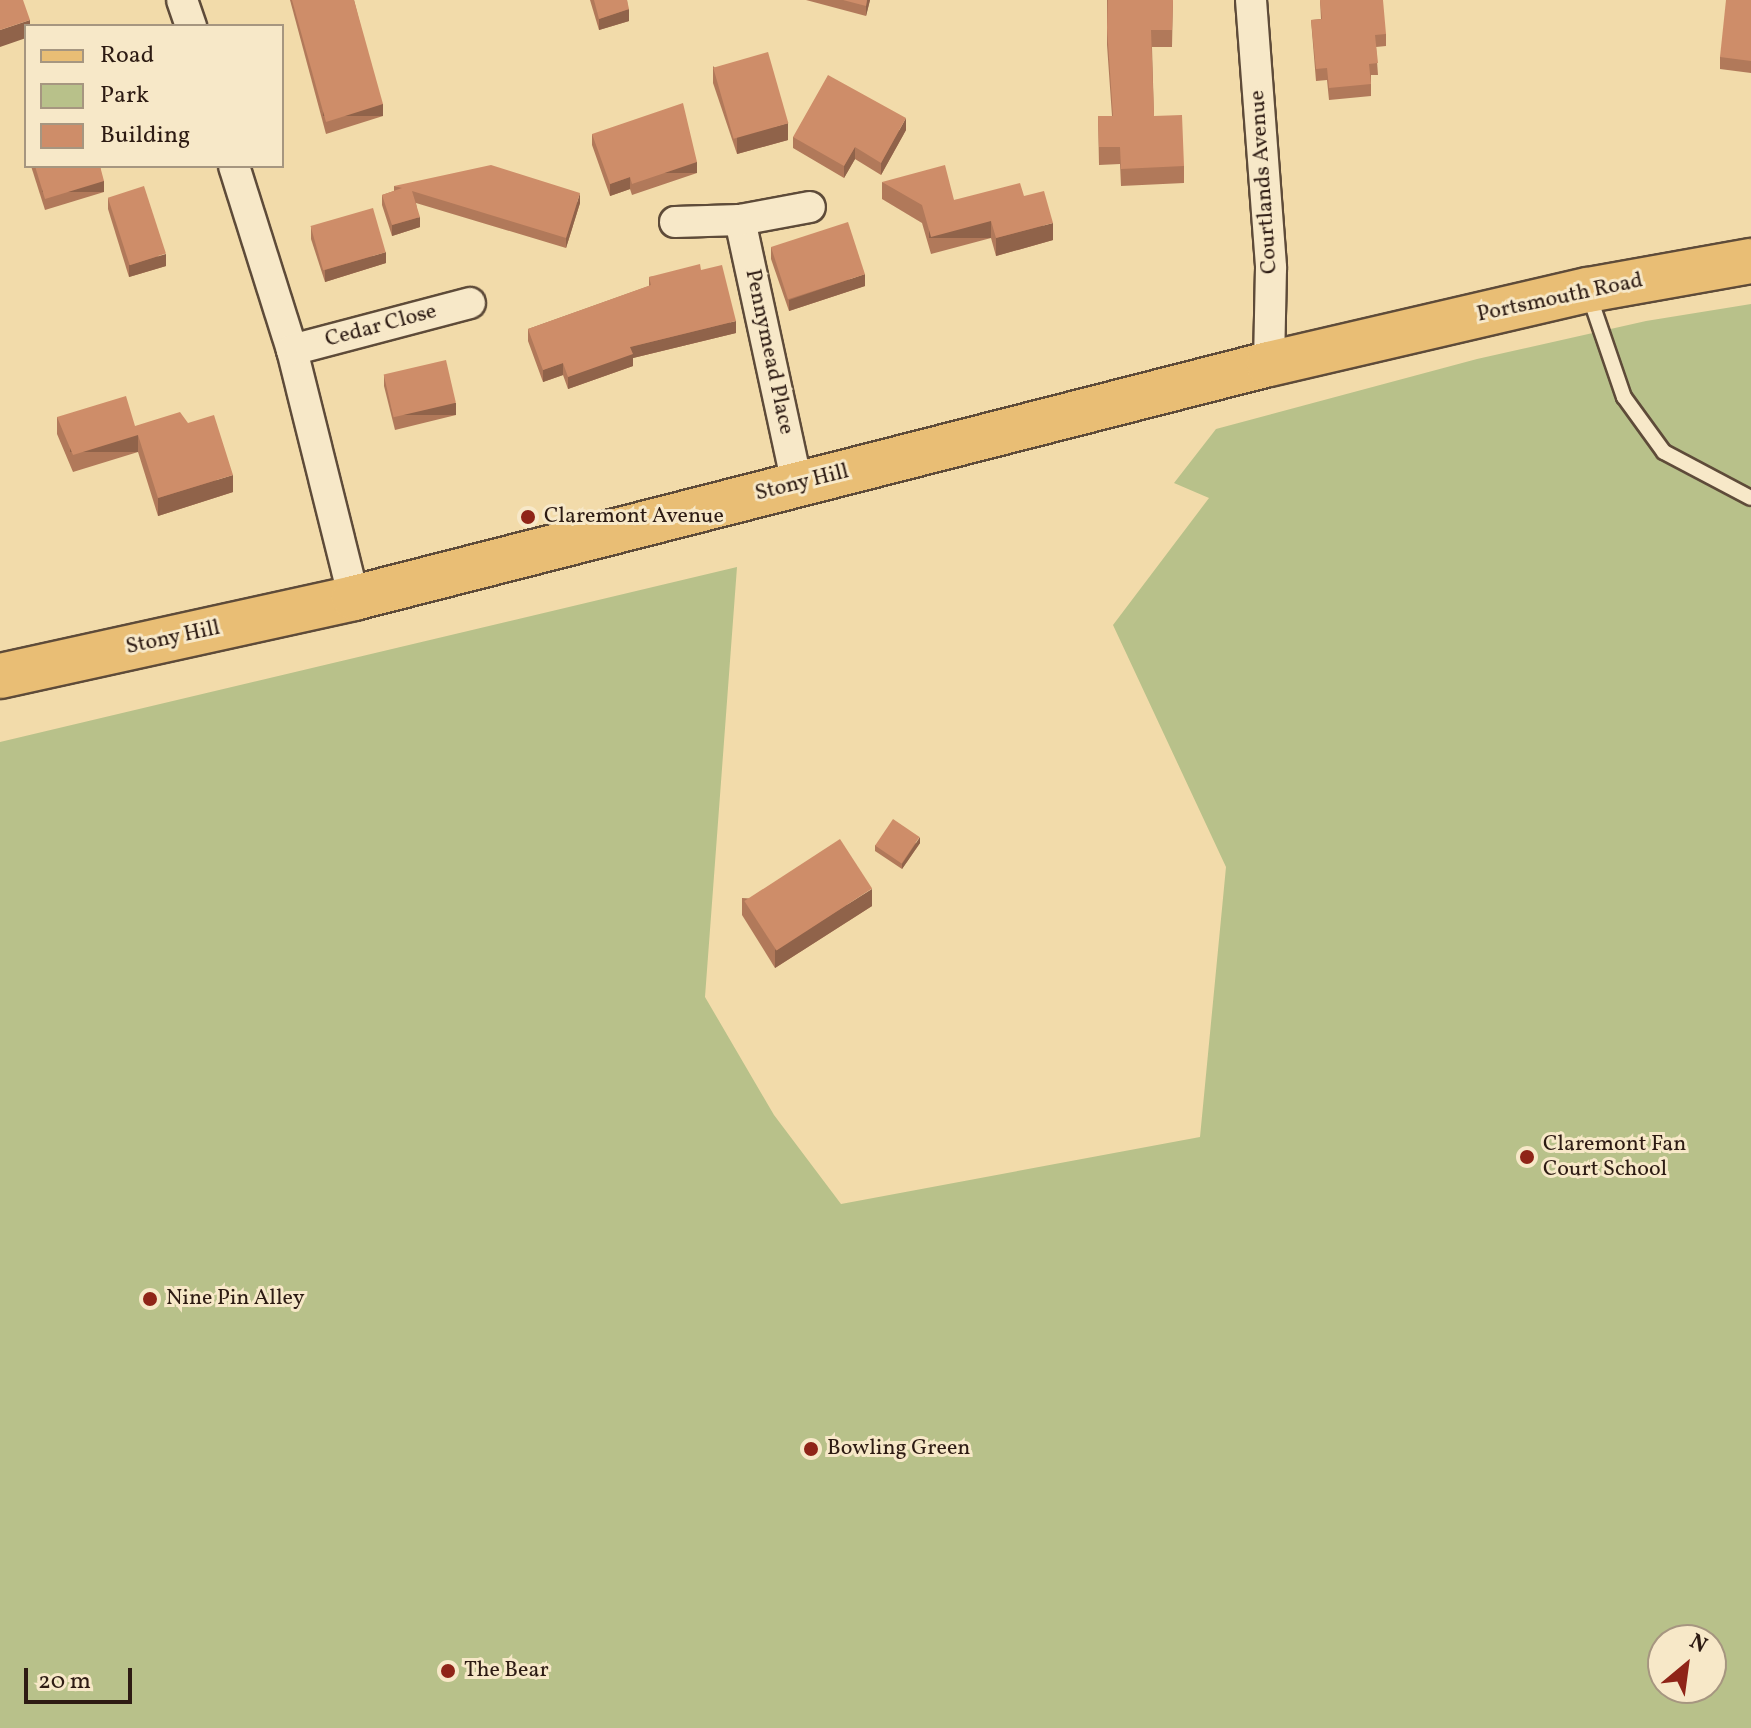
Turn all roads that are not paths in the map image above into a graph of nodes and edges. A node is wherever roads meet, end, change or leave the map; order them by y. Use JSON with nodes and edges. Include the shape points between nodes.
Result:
{"nodes":[{"id":1,"x":182,"y":0,"type":"edge"},
{"id":2,"x":1251,"y":0,"type":"edge"},
{"id":3,"x":190,"y":24,"type":"edge"},
{"id":4,"x":235,"y":168,"type":"edge"},
{"id":5,"x":810,"y":207,"type":"dead end"},
{"id":6,"x":740,"y":220,"type":"junction"},
{"id":7,"x":675,"y":222,"type":"dead end"},
{"id":8,"x":1751,"y":261,"type":"edge"},
{"id":9,"x":1588,"y":290,"type":"junction"},
{"id":10,"x":470,"y":303,"type":"dead end"},
{"id":11,"x":1370,"y":341,"type":"joint"},
{"id":12,"x":292,"y":350,"type":"junction"},
{"id":13,"x":1269,"y":364,"type":"junction"},
{"id":14,"x":797,"y":484,"type":"junction"},
{"id":15,"x":1751,"y":498,"type":"edge"},
{"id":16,"x":354,"y":598,"type":"junction"},
{"id":17,"x":0,"y":676,"type":"edge"}],
"edges":[{"from":1,"to":3,"type":"street"},
{"from":2,"to":13,"type":"street","name":"Courtlands Avenue","via":[[1271,268]]},
{"from":4,"to":12,"type":"street"},
{"from":5,"to":6,"type":"street"},
{"from":6,"to":7,"type":"street"},
{"from":6,"to":14,"type":"street","name":"Pennymead Place"},
{"from":8,"to":9,"type":"main road","name":"Portsmouth Road"},
{"from":9,"to":11,"type":"main road","name":"Portsmouth Road"},
{"from":9,"to":15,"type":"lane","via":[[1624,397],[1664,452]]},
{"from":10,"to":12,"type":"street","name":"Cedar Close"},
{"from":11,"to":13,"type":"main road","name":"Stony Hill"},
{"from":12,"to":16,"type":"street"},
{"from":13,"to":14,"type":"main road","name":"Stony Hill"},
{"from":14,"to":16,"type":"main road","name":"Stony Hill"},
{"from":16,"to":17,"type":"main road","name":"Stony Hill"}]}
